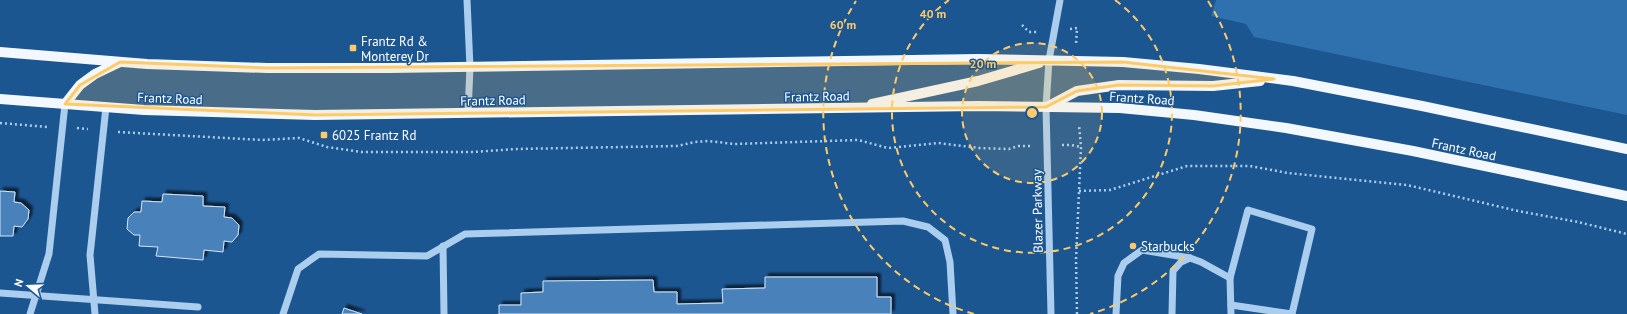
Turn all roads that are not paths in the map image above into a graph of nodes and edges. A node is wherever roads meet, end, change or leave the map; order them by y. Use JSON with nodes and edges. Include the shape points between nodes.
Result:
{"nodes":[{"id":1,"x":467,"y":0,"type":"edge"},
{"id":2,"x":1060,"y":0,"type":"edge"},
{"id":3,"x":0,"y":52,"type":"edge"},
{"id":4,"x":1049,"y":60,"type":"junction"},
{"id":5,"x":120,"y":62,"type":"junction"},
{"id":6,"x":470,"y":66,"type":"junction"},
{"id":7,"x":1274,"y":79,"type":"junction"},
{"id":8,"x":0,"y":99,"type":"edge"},
{"id":9,"x":65,"y":104,"type":"junction"},
{"id":10,"x":106,"y":107,"type":"junction"},
{"id":11,"x":1046,"y":107,"type":"junction"},
{"id":12,"x":852,"y":109,"type":"junction"},
{"id":13,"x":468,"y":113,"type":"junction"},
{"id":14,"x":1627,"y":149,"type":"edge"},
{"id":15,"x":1627,"y":196,"type":"edge"},
{"id":16,"x":443,"y":246,"type":"junction"},
{"id":17,"x":1190,"y":258,"type":"junction"},
{"id":18,"x":1230,"y":278,"type":"junction"},
{"id":19,"x":0,"y":293,"type":"edge"},
{"id":20,"x":36,"y":296,"type":"junction"},
{"id":21,"x":94,"y":300,"type":"junction"},
{"id":22,"x":1231,"y":305,"type":"junction"},
{"id":23,"x":198,"y":306,"type":"dead end"},
{"id":24,"x":30,"y":314,"type":"edge"},
{"id":25,"x":95,"y":314,"type":"edge"},
{"id":26,"x":283,"y":314,"type":"edge"},
{"id":27,"x":444,"y":314,"type":"edge"},
{"id":28,"x":953,"y":314,"type":"edge"},
{"id":29,"x":1052,"y":314,"type":"edge"},
{"id":30,"x":1116,"y":314,"type":"edge"},
{"id":31,"x":1172,"y":314,"type":"edge"},
{"id":32,"x":1231,"y":314,"type":"edge"},
{"id":33,"x":1292,"y":314,"type":"edge"}],
"edges":[{"from":1,"to":6,"type":"street"},
{"from":2,"to":4,"type":"street","name":"Blazer Parkway"},
{"from":3,"to":5,"type":"main road"},
{"from":4,"to":6,"type":"main road"},
{"from":4,"to":7,"type":"main road","via":[[1123,62]]},
{"from":4,"to":11,"type":"street","name":"Blazer Parkway"},
{"from":4,"to":12,"type":"main road","via":[[978,81]]},
{"from":5,"to":6,"type":"main road","via":[[267,68]]},
{"from":5,"to":9,"type":"main road","via":[[95,74],[80,85]]},
{"from":6,"to":13,"type":"street"},
{"from":7,"to":11,"type":"main road","via":[[1213,86],[1119,86],[1077,90]]},
{"from":7,"to":14,"type":"main road","via":[[1422,106]]},
{"from":8,"to":9,"type":"main road","name":"Frantz Road"},
{"from":9,"to":10,"type":"main road","name":"Frantz Road"},
{"from":9,"to":20,"type":"street","via":[[50,254]]},
{"from":10,"to":13,"type":"main road","name":"Frantz Road","via":[[266,115]]},
{"from":10,"to":21,"type":"street","via":[[90,255]]},
{"from":11,"to":12,"type":"main road","name":"Frantz Road"},
{"from":11,"to":15,"type":"main road","name":"Frantz Road","via":[[1120,108],[1286,128],[1413,151]]},
{"from":11,"to":29,"type":"street","name":"Blazer Parkway"},
{"from":12,"to":13,"type":"main road","name":"Frantz Road"},
{"from":16,"to":26,"type":"street","via":[[427,256],[319,254],[298,269]]},
{"from":16,"to":27,"type":"street"},
{"from":16,"to":28,"type":"street","via":[[465,234],[902,222],[928,227],[945,240],[950,262]]},
{"from":17,"to":18,"type":"street"},
{"from":17,"to":30,"type":"street","via":[[1142,250],[1124,263],[1118,276]]},
{"from":17,"to":31,"type":"street","via":[[1181,262],[1173,271]]},
{"from":18,"to":22,"type":"street"},
{"from":18,"to":33,"type":"street","via":[[1248,210],[1312,229]]},
{"from":19,"to":20,"type":"street"},
{"from":20,"to":21,"type":"street"},
{"from":20,"to":24,"type":"street"},
{"from":21,"to":23,"type":"street"},
{"from":21,"to":25,"type":"street"},
{"from":22,"to":32,"type":"street"},
{"from":22,"to":33,"type":"street"}]}
